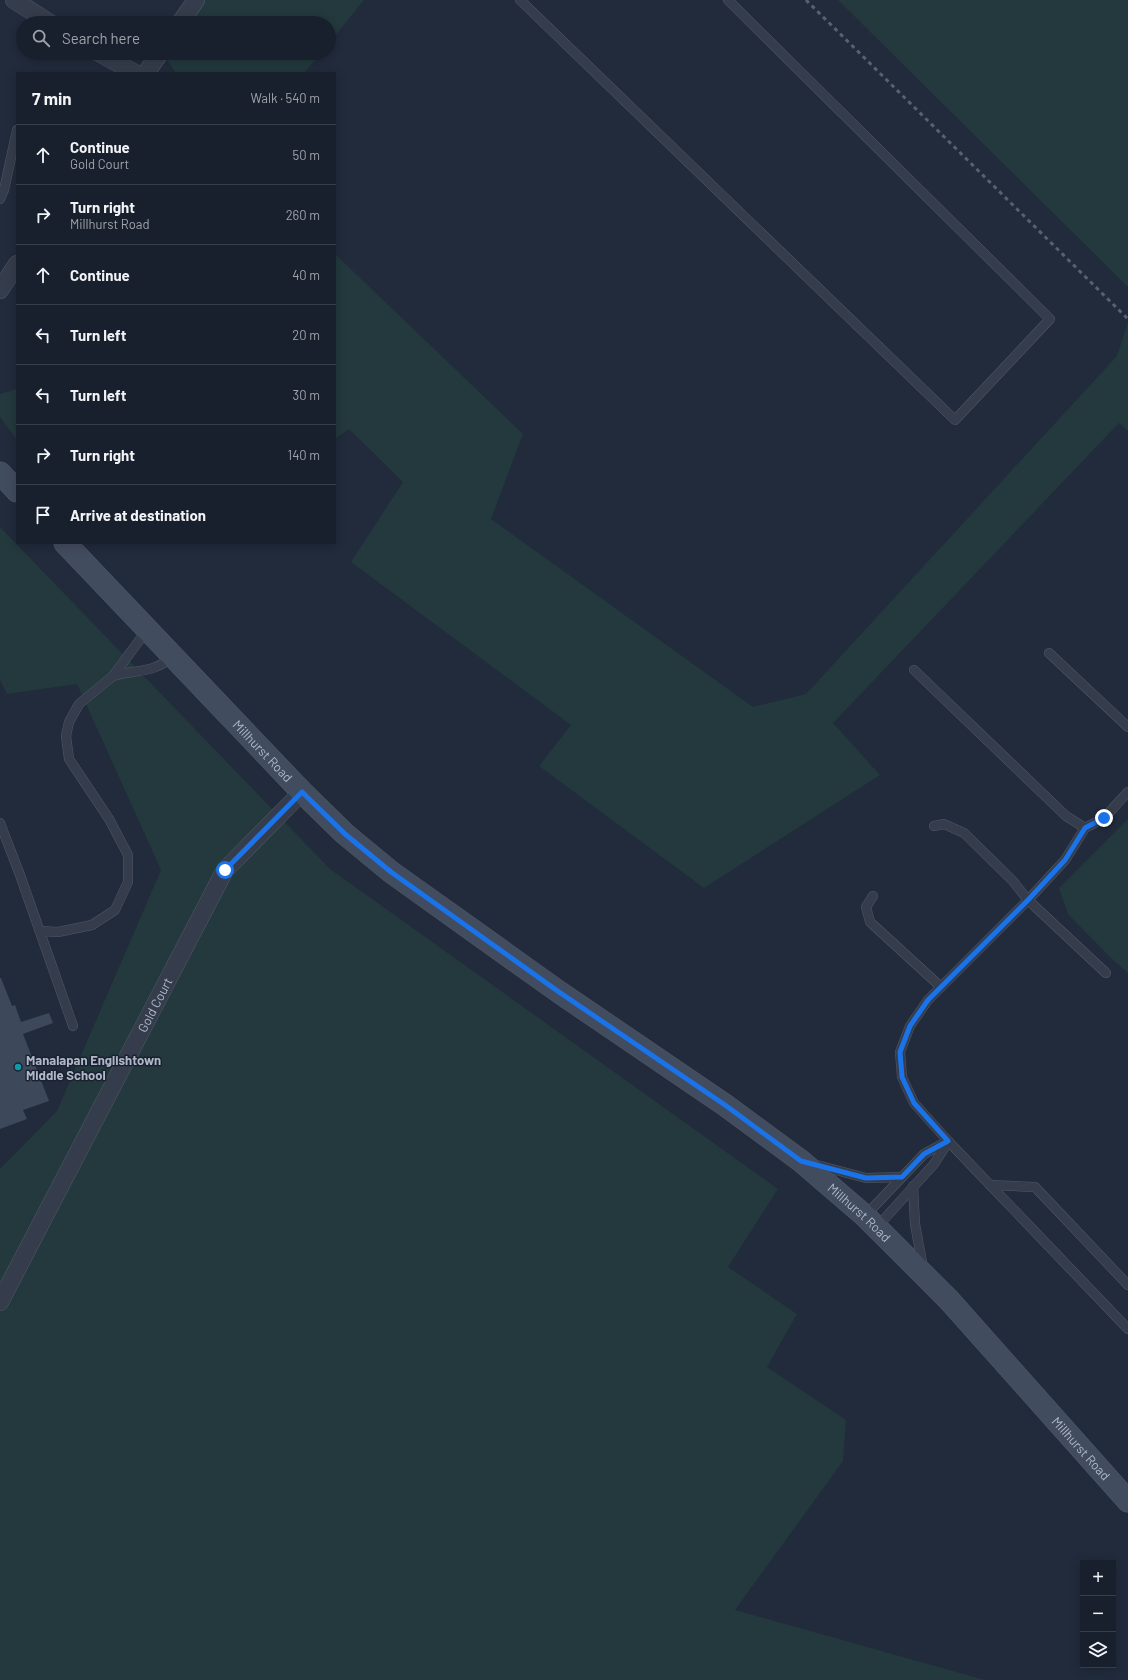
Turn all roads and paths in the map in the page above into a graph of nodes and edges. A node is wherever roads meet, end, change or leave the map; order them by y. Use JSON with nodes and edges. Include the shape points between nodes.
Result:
{"nodes":[{"id":1,"x":14,"y":0,"type":"edge"},
{"id":2,"x":196,"y":0,"type":"edge"},
{"id":3,"x":520,"y":0,"type":"edge"},
{"id":4,"x":728,"y":0,"type":"edge"},
{"id":5,"x":39,"y":16,"type":"edge"},
{"id":6,"x":185,"y":16,"type":"edge"},
{"id":7,"x":112,"y":60,"type":"edge"},
{"id":8,"x":155,"y":60,"type":"edge"},
{"id":9,"x":133,"y":72,"type":"edge"},
{"id":10,"x":147,"y":72,"type":"edge"},
{"id":11,"x":16,"y":135,"type":"edge"},
{"id":12,"x":0,"y":199,"type":"edge"},
{"id":13,"x":16,"y":266,"type":"edge"},
{"id":14,"x":0,"y":290,"type":"edge"},
{"id":15,"x":0,"y":473,"type":"edge"},
{"id":16,"x":16,"y":490,"type":"edge"},
{"id":17,"x":66,"y":544,"type":"edge"},
{"id":18,"x":147,"y":630,"type":"junction"},
{"id":19,"x":1049,"y":653,"type":"dead end"},
{"id":20,"x":172,"y":656,"type":"junction"},
{"id":21,"x":914,"y":670,"type":"dead end"},
{"id":22,"x":113,"y":676,"type":"junction"},
{"id":23,"x":1128,"y":727,"type":"edge"},
{"id":24,"x":302,"y":792,"type":"junction"},
{"id":25,"x":1128,"y":792,"type":"edge"},
{"id":26,"x":0,"y":824,"type":"edge"},
{"id":27,"x":934,"y":826,"type":"dead end"},
{"id":28,"x":1085,"y":828,"type":"junction"},
{"id":29,"x":873,"y":896,"type":"dead end"},
{"id":30,"x":1028,"y":900,"type":"junction"},
{"id":31,"x":40,"y":931,"type":"junction"},
{"id":32,"x":1106,"y":973,"type":"dead end"},
{"id":33,"x":941,"y":987,"type":"junction"},
{"id":34,"x":73,"y":1026,"type":"dead end"},
{"id":35,"x":948,"y":1141,"type":"junction"},
{"id":36,"x":801,"y":1161,"type":"junction"},
{"id":37,"x":902,"y":1177,"type":"junction"},
{"id":38,"x":990,"y":1185,"type":"junction"},
{"id":39,"x":913,"y":1186,"type":"junction"},
{"id":40,"x":871,"y":1222,"type":"junction"},
{"id":41,"x":924,"y":1274,"type":"junction"},
{"id":42,"x":1128,"y":1284,"type":"edge"},
{"id":43,"x":0,"y":1302,"type":"edge"},
{"id":44,"x":1128,"y":1329,"type":"edge"},
{"id":45,"x":1126,"y":1494,"type":"edge"}],
"edges":[{"from":1,"to":5,"type":"street"},
{"from":2,"to":6,"type":"street"},
{"from":3,"to":4,"type":"lane","via":[[955,420],[1050,318]]},
{"from":7,"to":9,"type":"street"},
{"from":8,"to":10,"type":"street"},
{"from":11,"to":12,"type":"lane"},
{"from":13,"to":14,"type":"street"},
{"from":15,"to":16,"type":"street"},
{"from":17,"to":18,"type":"street","name":"Millhurst Road"},
{"from":18,"to":20,"type":"street","name":"Millhurst Road"},
{"from":18,"to":22,"type":"lane"},
{"from":19,"to":23,"type":"lane"},
{"from":20,"to":22,"type":"lane","via":[[165,664],[154,668]]},
{"from":20,"to":24,"type":"street","name":"Millhurst Road"},
{"from":21,"to":28,"type":"lane","via":[[1066,816]]},
{"from":22,"to":31,"type":"lane","via":[[79,704],[69,722],[66,736],[69,759],[109,819],[128,854],[128,882],[115,910],[92,925],[58,932]]},
{"from":24,"to":36,"type":"street","name":"Millhurst Road","via":[[345,834],[391,872]]},
{"from":24,"to":43,"type":"street","name":"Gold Court","via":[[225,870]]},
{"from":25,"to":28,"type":"lane","via":[[1104,818]]},
{"from":26,"to":31,"type":"lane"},
{"from":27,"to":30,"type":"lane","via":[[944,824],[964,833],[1012,880]]},
{"from":28,"to":30,"type":"lane","via":[[1065,860]]},
{"from":29,"to":33,"type":"lane","via":[[866,907],[870,922]]},
{"from":30,"to":32,"type":"lane"},
{"from":30,"to":33,"type":"lane"},
{"from":31,"to":34,"type":"lane"},
{"from":33,"to":35,"type":"lane","via":[[928,1000],[910,1026],[900,1052],[902,1077],[914,1103]]},
{"from":35,"to":37,"type":"lane","via":[[924,1154]]},
{"from":35,"to":38,"type":"lane"},
{"from":35,"to":39,"type":"lane","via":[[934,1164]]},
{"from":36,"to":37,"type":"lane","via":[[866,1178]]},
{"from":36,"to":40,"type":"street","name":"Millhurst Road"},
{"from":37,"to":40,"type":"lane"},
{"from":38,"to":42,"type":"lane","via":[[1035,1187]]},
{"from":38,"to":44,"type":"lane"},
{"from":39,"to":40,"type":"lane"},
{"from":39,"to":41,"type":"lane","via":[[915,1224]]},
{"from":40,"to":41,"type":"street","name":"Millhurst Road"},
{"from":41,"to":45,"type":"street","name":"Millhurst Road"}]}
